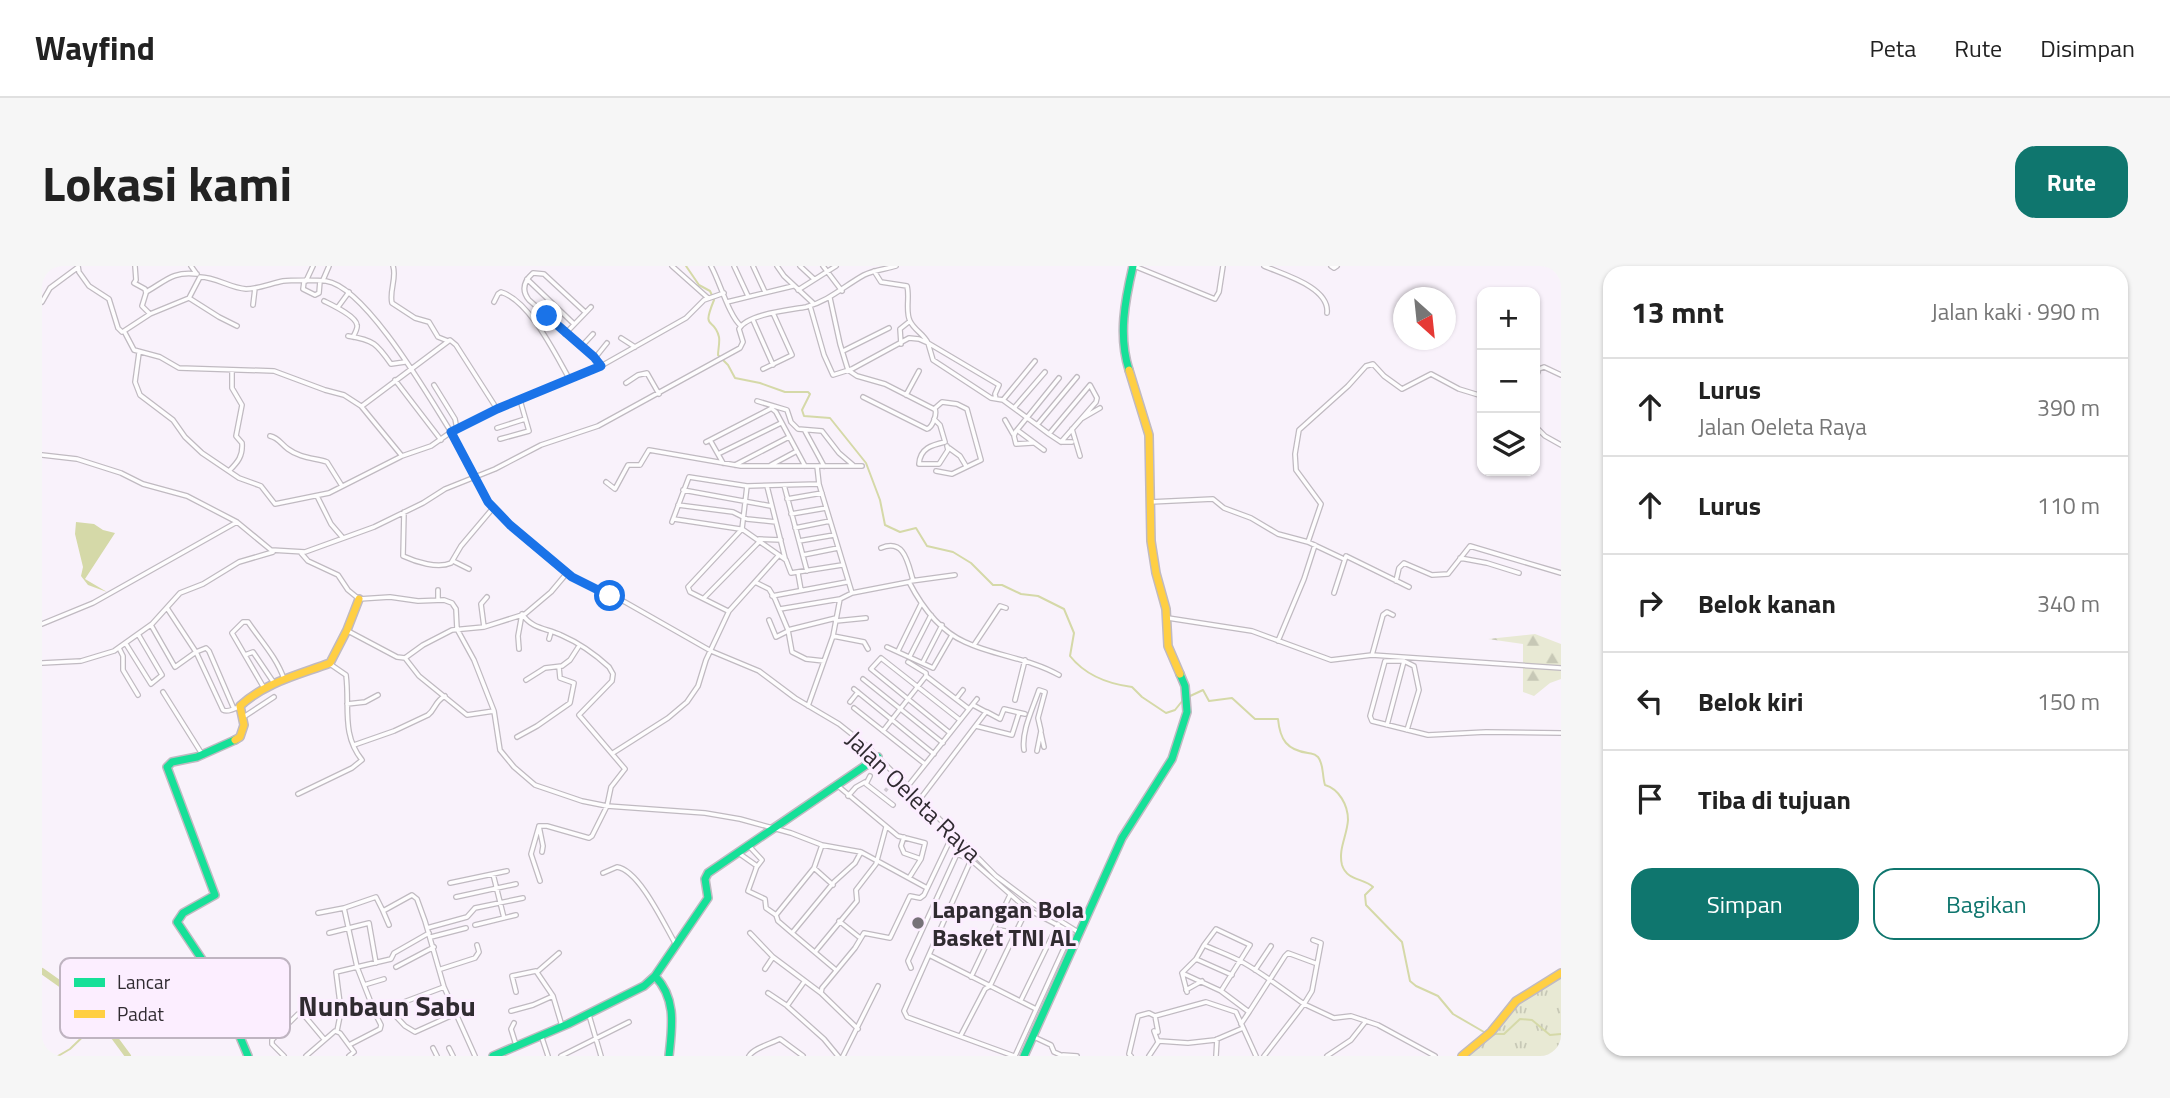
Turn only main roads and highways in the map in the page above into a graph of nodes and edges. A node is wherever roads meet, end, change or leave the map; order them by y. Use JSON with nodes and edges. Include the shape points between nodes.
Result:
{"nodes":[{"id":1,"x":1133,"y":266,"type":"edge"},
{"id":2,"x":359,"y":599,"type":"road end"},
{"id":3,"x":878,"y":757,"type":"road end"},
{"id":4,"x":201,"y":958,"type":"edge"},
{"id":5,"x":1561,"y":973,"type":"edge"},
{"id":6,"x":655,"y":976,"type":"junction"},
{"id":7,"x":240,"y":1038,"type":"edge"},
{"id":8,"x":503,"y":1054,"type":"edge"},
{"id":9,"x":248,"y":1056,"type":"edge"},
{"id":10,"x":493,"y":1056,"type":"edge"},
{"id":11,"x":669,"y":1056,"type":"edge"},
{"id":12,"x":1024,"y":1056,"type":"edge"},
{"id":13,"x":1462,"y":1056,"type":"edge"}],
"edges":[{"from":1,"to":12,"type":"main road","via":[[1124,307],[1123,346],[1149,435],[1156,573],[1164,598],[1168,646],[1185,692],[1185,724],[1172,759],[1122,838]]},
{"from":2,"to":4,"type":"main road","via":[[330,663],[264,688],[237,708],[243,718],[240,737],[172,762],[167,768],[215,896],[176,920]]},
{"from":3,"to":6,"type":"main road","via":[[706,875],[708,898]]},
{"from":5,"to":13,"type":"main road","via":[[1516,1001],[1490,1033]]},
{"from":6,"to":8,"type":"main road","via":[[640,989]]},
{"from":6,"to":11,"type":"main road","via":[[673,1008]]},
{"from":7,"to":9,"type":"main road"},
{"from":8,"to":10,"type":"main road"}]}
